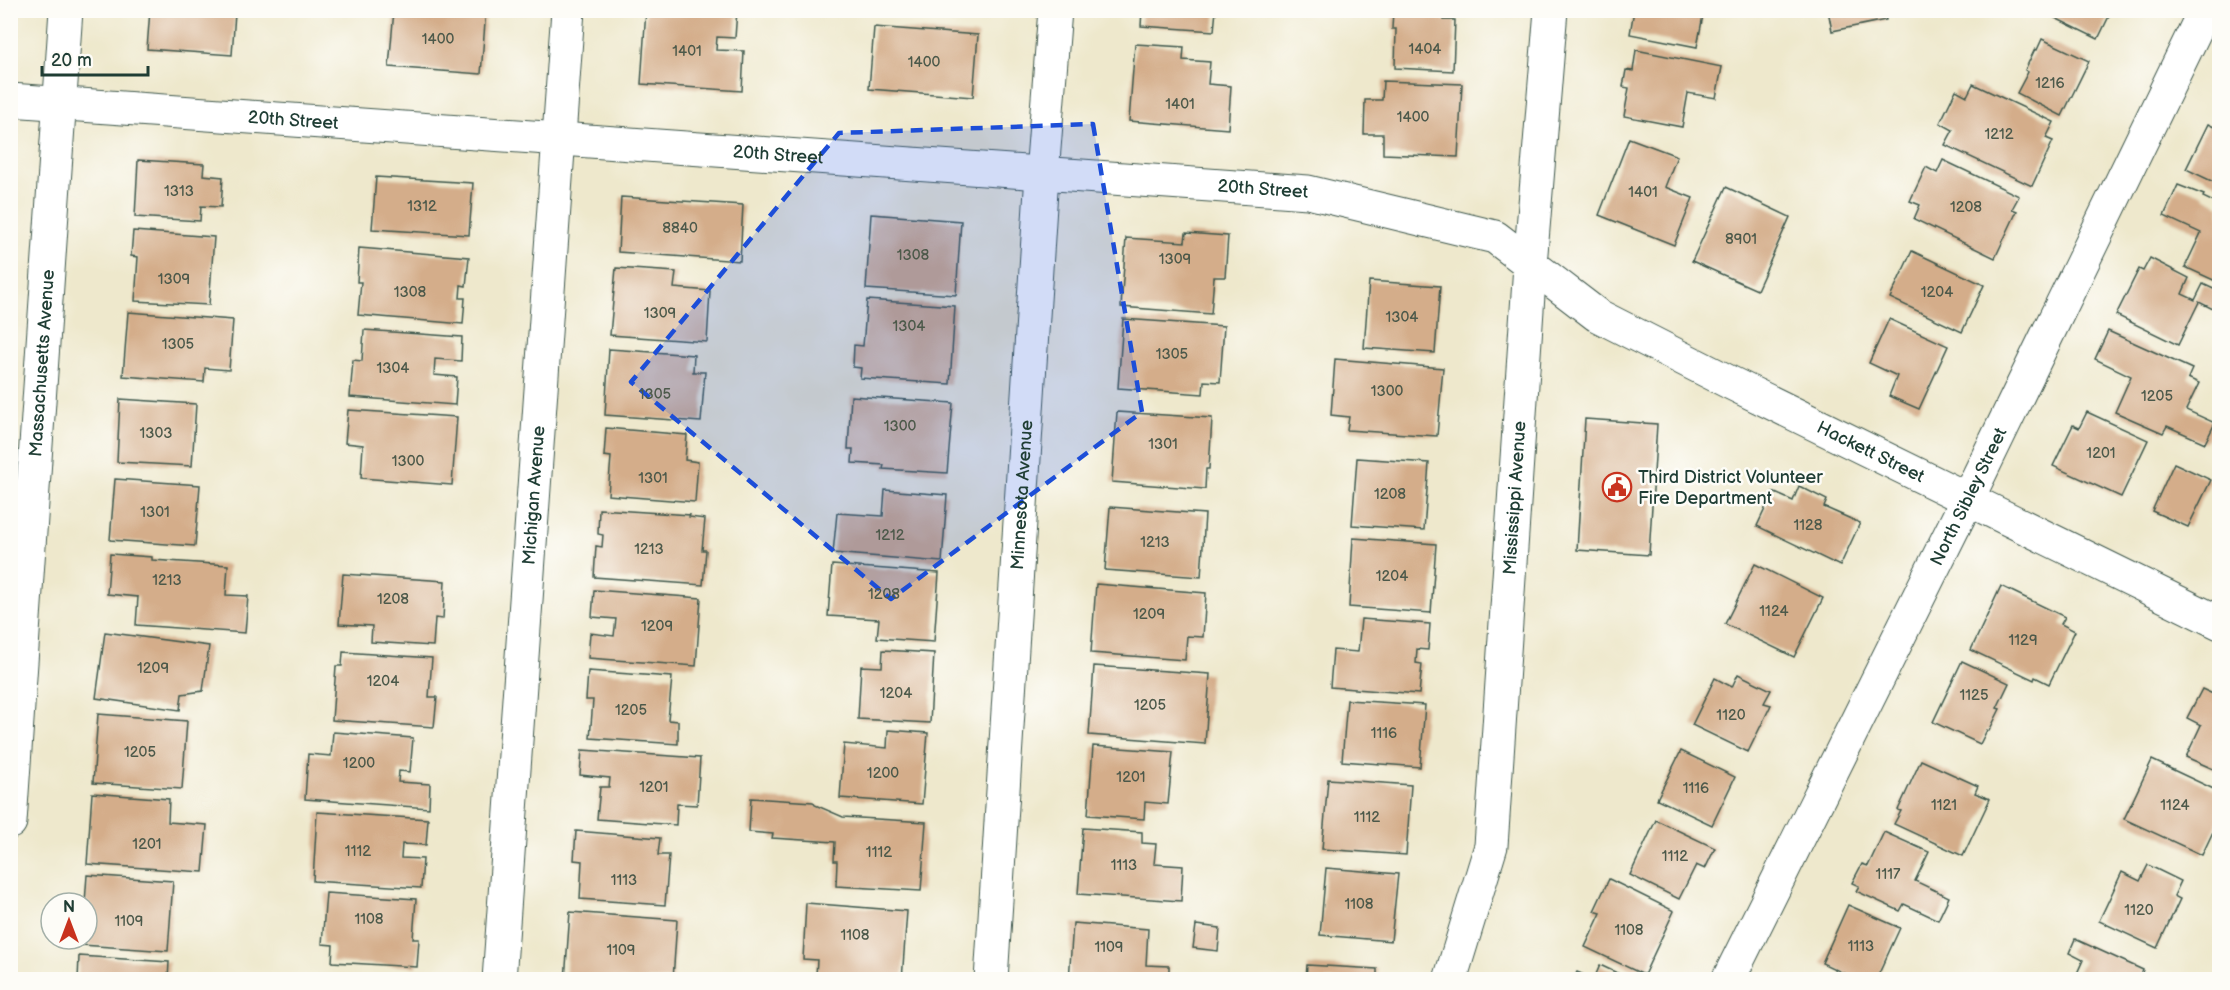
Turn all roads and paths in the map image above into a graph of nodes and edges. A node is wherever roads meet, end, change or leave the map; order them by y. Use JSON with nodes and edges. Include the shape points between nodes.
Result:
{"nodes":[{"id":1,"x":66,"y":10,"type":"edge"},
{"id":2,"x":568,"y":10,"type":"edge"},
{"id":3,"x":1055,"y":10,"type":"edge"},
{"id":4,"x":1551,"y":10,"type":"edge"},
{"id":5,"x":2205,"y":10,"type":"edge"},
{"id":6,"x":10,"y":100,"type":"edge"},
{"id":7,"x":59,"y":104,"type":"junction"},
{"id":8,"x":558,"y":139,"type":"junction"},
{"id":9,"x":1042,"y":174,"type":"junction"},
{"id":10,"x":1530,"y":265,"type":"junction"},
{"id":11,"x":1967,"y":500,"type":"junction"},
{"id":12,"x":2220,"y":623,"type":"edge"},
{"id":13,"x":10,"y":822,"type":"edge"},
{"id":14,"x":499,"y":980,"type":"edge"},
{"id":15,"x":991,"y":980,"type":"edge"},
{"id":16,"x":1450,"y":980,"type":"edge"},
{"id":17,"x":1728,"y":980,"type":"edge"}],
"edges":[{"from":1,"to":7,"type":"street","name":"Massachusetts Avenue"},
{"from":2,"to":8,"type":"street","name":"Michigan Avenue"},
{"from":3,"to":9,"type":"street","name":"Minnesota Avenue"},
{"from":4,"to":10,"type":"street","name":"Mississippi Avenue"},
{"from":5,"to":11,"type":"street","name":"North Sibley Street"},
{"from":6,"to":7,"type":"street","name":"20th Street"},
{"from":7,"to":8,"type":"street","name":"20th Street"},
{"from":7,"to":13,"type":"street","name":"Massachusetts Avenue"},
{"from":8,"to":9,"type":"street","name":"20th Street"},
{"from":8,"to":14,"type":"street","name":"Michigan Avenue"},
{"from":9,"to":10,"type":"street","name":"20th Street","via":[[1308,192],[1495,237]]},
{"from":9,"to":15,"type":"street","name":"Minnesota Avenue"},
{"from":10,"to":11,"type":"street","name":"Hackett Street","via":[[1597,315]]},
{"from":10,"to":16,"type":"street","name":"Mississippi Avenue","via":[[1491,846]]},
{"from":11,"to":12,"type":"street","name":"Hackett Street"},
{"from":11,"to":17,"type":"street","name":"North Sibley Street"}]}
